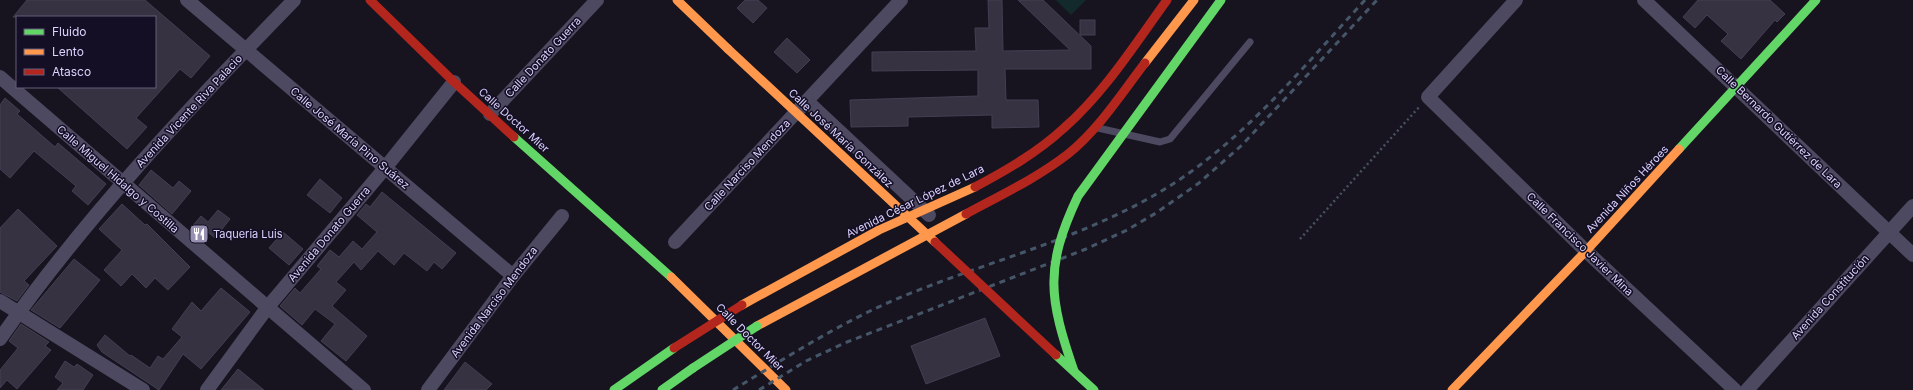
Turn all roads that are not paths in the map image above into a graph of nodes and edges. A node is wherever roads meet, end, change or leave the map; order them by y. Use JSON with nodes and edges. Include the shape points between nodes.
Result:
{"nodes":[{"id":1,"x":187,"y":0,"type":"edge"},
{"id":2,"x":294,"y":0,"type":"edge"},
{"id":3,"x":370,"y":0,"type":"edge"},
{"id":4,"x":597,"y":0,"type":"edge"},
{"id":5,"x":677,"y":0,"type":"edge"},
{"id":6,"x":901,"y":0,"type":"edge"},
{"id":7,"x":1167,"y":0,"type":"edge"},
{"id":8,"x":1194,"y":0,"type":"edge"},
{"id":9,"x":1221,"y":0,"type":"edge"},
{"id":10,"x":1516,"y":0,"type":"edge"},
{"id":11,"x":1644,"y":0,"type":"edge"},
{"id":12,"x":1816,"y":0,"type":"edge"},
{"id":13,"x":1250,"y":42,"type":"dead end"},
{"id":14,"x":246,"y":50,"type":"junction"},
{"id":15,"x":0,"y":77,"type":"edge"},
{"id":16,"x":454,"y":82,"type":"junction"},
{"id":17,"x":1736,"y":87,"type":"junction"},
{"id":18,"x":807,"y":101,"type":"junction"},
{"id":19,"x":490,"y":114,"type":"junction"},
{"id":20,"x":790,"y":119,"type":"junction"},
{"id":21,"x":1088,"y":120,"type":"junction"},
{"id":22,"x":385,"y":168,"type":"junction"},
{"id":23,"x":122,"y":183,"type":"junction"},
{"id":24,"x":1913,"y":206,"type":"edge"},
{"id":25,"x":925,"y":211,"type":"junction"},
{"id":26,"x":562,"y":216,"type":"dead end"},
{"id":27,"x":899,"y":220,"type":"junction"},
{"id":28,"x":940,"y":227,"type":"junction"},
{"id":29,"x":1888,"y":232,"type":"junction"},
{"id":30,"x":915,"y":241,"type":"junction"},
{"id":31,"x":675,"y":242,"type":"dead end"},
{"id":32,"x":1586,"y":251,"type":"junction"},
{"id":33,"x":644,"y":254,"type":"junction"},
{"id":34,"x":1913,"y":255,"type":"edge"},
{"id":35,"x":513,"y":276,"type":"junction"},
{"id":36,"x":0,"y":301,"type":"edge"},
{"id":37,"x":267,"y":308,"type":"junction"},
{"id":38,"x":18,"y":313,"type":"junction"},
{"id":39,"x":0,"y":339,"type":"edge"},
{"id":40,"x":1074,"y":371,"type":"junction"},
{"id":41,"x":142,"y":390,"type":"edge"},
{"id":42,"x":207,"y":390,"type":"edge"},
{"id":43,"x":364,"y":390,"type":"edge"},
{"id":44,"x":428,"y":390,"type":"edge"},
{"id":45,"x":614,"y":390,"type":"edge"},
{"id":46,"x":662,"y":390,"type":"edge"},
{"id":47,"x":773,"y":390,"type":"edge"},
{"id":48,"x":786,"y":390,"type":"edge"},
{"id":49,"x":1094,"y":390,"type":"edge"},
{"id":50,"x":1452,"y":390,"type":"edge"},
{"id":51,"x":1734,"y":390,"type":"edge"},
{"id":52,"x":1747,"y":390,"type":"edge"}],
"edges":[{"from":1,"to":14,"type":"street","name":"Calle José María Pino Suárez"},
{"from":2,"to":14,"type":"street","name":"Avenida Vicente Riva Palacio"},
{"from":3,"to":16,"type":"main road","name":"Calle Doctor Mier"},
{"from":4,"to":19,"type":"street","name":"Calle Donato Guerra"},
{"from":5,"to":40,"type":"main road","name":"Calle José María González","bridge":true},
{"from":6,"to":18,"type":"street","name":"Calle Narciso Mendoza"},
{"from":7,"to":21,"type":"main road","name":"Avenida César López de Lara","via":[[1094,96]]},
{"from":8,"to":21,"type":"main road","name":"Avenida César López de Lara"},
{"from":9,"to":40,"type":"main road","bridge":true,"via":[[1078,196],[1067,219],[1054,263],[1053,299]]},
{"from":10,"to":32,"type":"street","name":"Calle Francisco Javier Mina","via":[[1428,97]]},
{"from":11,"to":17,"type":"street","name":"Calle Bernardo Gutiérrez de Lara"},
{"from":12,"to":17,"type":"main road","name":"Avenida Niños Héroes"},
{"from":13,"to":21,"type":"lane","via":[[1166,142]]},
{"from":14,"to":22,"type":"street","name":"Calle José María Pino Suárez"},
{"from":14,"to":23,"type":"street","name":"Avenida Vicente Riva Palacio"},
{"from":15,"to":23,"type":"street","name":"Calle Miguel Hidalgo y Costilla"},
{"from":16,"to":19,"type":"main road","name":"Calle Doctor Mier"},
{"from":16,"to":22,"type":"street","name":"Avenida Donato Guerra"},
{"from":17,"to":29,"type":"street","name":"Calle Bernardo Gutiérrez de Lara"},
{"from":17,"to":32,"type":"main road","name":"Avenida Niños Héroes"},
{"from":18,"to":20,"type":"street","name":"Calle Narciso Mendoza"},
{"from":18,"to":25,"type":"street"},
{"from":19,"to":33,"type":"main road","name":"Calle Doctor Mier"},
{"from":20,"to":27,"type":"street"},
{"from":20,"to":31,"type":"street","name":"Calle Narciso Mendoza"},
{"from":21,"to":25,"type":"main road","name":"Avenida César López de Lara","via":[[1004,171]]},
{"from":21,"to":28,"type":"main road","name":"Avenida César López de Lara","via":[[1069,153],[1040,174]]},
{"from":22,"to":35,"type":"street","name":"Calle José María Pino Suárez"},
{"from":22,"to":37,"type":"street","name":"Avenida Donato Guerra"},
{"from":23,"to":37,"type":"street","name":"Calle Miguel Hidalgo y Costilla"},
{"from":23,"to":38,"type":"street","name":"Avenida Vicente Riva Palacio"},
{"from":24,"to":29,"type":"street","name":"Avenida Constitución"},
{"from":25,"to":27,"type":"main road","name":"Avenida César López de Lara"},
{"from":25,"to":28,"type":"street"},
{"from":26,"to":35,"type":"street","name":"Avenida Narciso Mendoza"},
{"from":27,"to":30,"type":"street"},
{"from":27,"to":45,"type":"main road","name":"Avenida César López de Lara","bridge":true,"via":[[742,305]]},
{"from":28,"to":30,"type":"main road","name":"Avenida César López de Lara"},
{"from":29,"to":34,"type":"street","name":"Calle Bernardo Gutiérrez de Lara"},
{"from":29,"to":52,"type":"street","name":"Avenida Constitución"},
{"from":30,"to":46,"type":"main road","name":"Avenida César López de Lara","bridge":true,"via":[[757,326]]},
{"from":32,"to":50,"type":"main road","name":"Avenida Niños Héroes"},
{"from":32,"to":51,"type":"street","name":"Calle Francisco Javier Mina"},
{"from":33,"to":47,"type":"main road","name":"Calle Doctor Mier"},
{"from":33,"to":48,"type":"main road","name":"Calle Doctor Mier","via":[[675,280]]},
{"from":35,"to":44,"type":"street","name":"Avenida Narciso Mendoza"},
{"from":36,"to":38,"type":"street"},
{"from":37,"to":42,"type":"street","name":"Avenida Donato Guerra"},
{"from":37,"to":43,"type":"street","name":"Calle Miguel Hidalgo y Costilla"},
{"from":38,"to":39,"type":"street","name":"Avenida Vicente Riva Palacio"},
{"from":38,"to":41,"type":"street"},
{"from":40,"to":49,"type":"main road","name":"Calle José María González","bridge":true}]}
